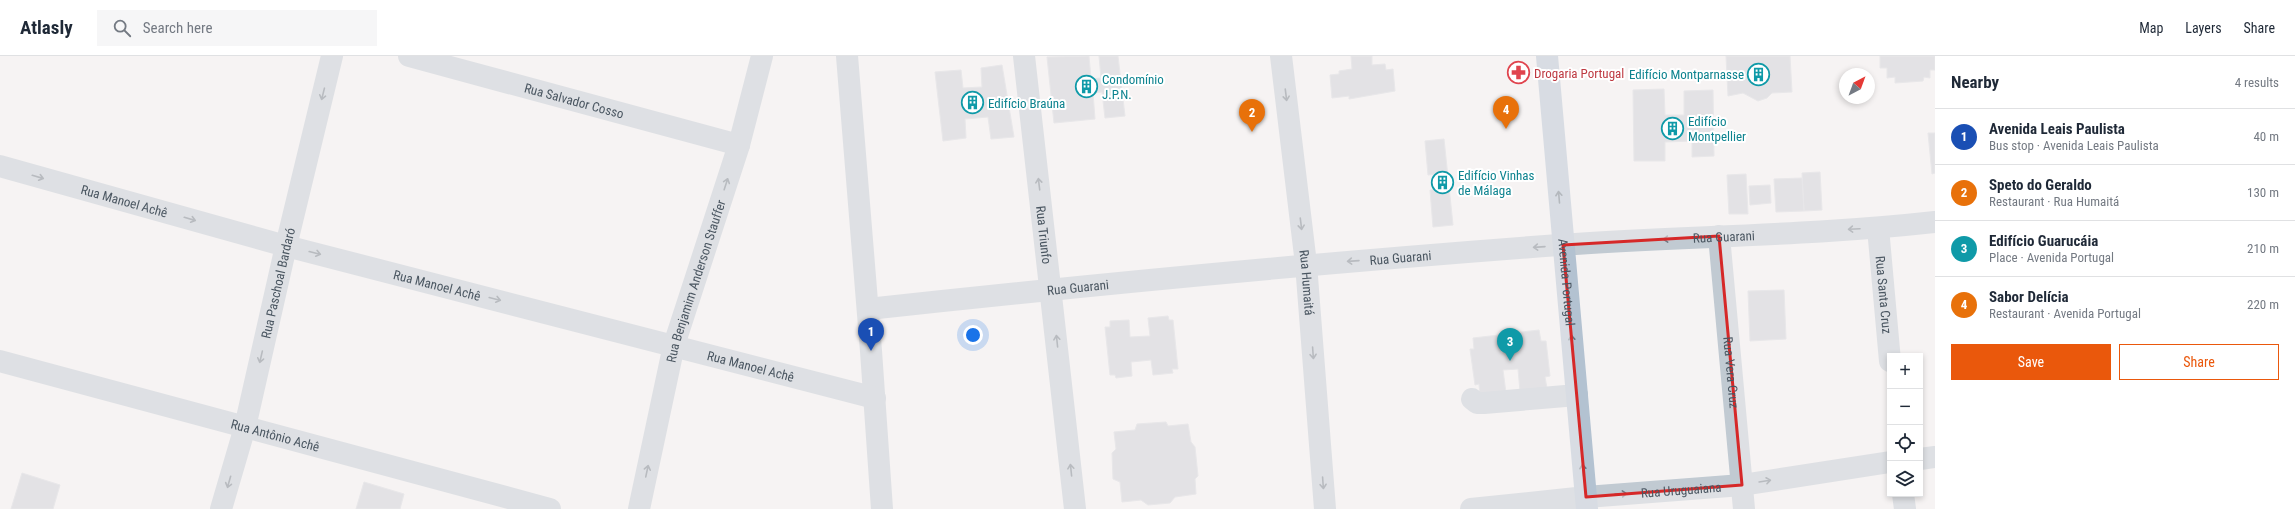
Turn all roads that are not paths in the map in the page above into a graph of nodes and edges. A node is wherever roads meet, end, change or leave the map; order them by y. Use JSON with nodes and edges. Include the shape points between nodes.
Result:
{"nodes":[{"id":1,"x":332,"y":56,"type":"edge"},
{"id":2,"x":409,"y":56,"type":"edge"},
{"id":3,"x":762,"y":56,"type":"edge"},
{"id":4,"x":847,"y":56,"type":"edge"},
{"id":5,"x":1024,"y":56,"type":"edge"},
{"id":6,"x":1281,"y":56,"type":"edge"},
{"id":7,"x":1547,"y":56,"type":"edge"},
{"id":8,"x":739,"y":145,"type":"junction"},
{"id":9,"x":0,"y":166,"type":"edge"},
{"id":10,"x":1935,"y":222,"type":"edge"},
{"id":11,"x":1878,"y":228,"type":"junction"},
{"id":12,"x":1719,"y":236,"type":"junction"},
{"id":13,"x":1563,"y":245,"type":"junction"},
{"id":14,"x":286,"y":246,"type":"junction"},
{"id":15,"x":1306,"y":264,"type":"junction"},
{"id":16,"x":1051,"y":289,"type":"junction"},
{"id":17,"x":868,"y":309,"type":"junction"},
{"id":18,"x":674,"y":345,"type":"junction"},
{"id":19,"x":1889,"y":353,"type":"edge"},
{"id":20,"x":0,"y":361,"type":"edge"},
{"id":21,"x":1577,"y":395,"type":"junction"},
{"id":22,"x":875,"y":398,"type":"junction"},
{"id":23,"x":1472,"y":399,"type":"dead end"},
{"id":24,"x":245,"y":427,"type":"junction"},
{"id":25,"x":1935,"y":457,"type":"edge"},
{"id":26,"x":1923,"y":459,"type":"edge"},
{"id":27,"x":1887,"y":462,"type":"edge"},
{"id":28,"x":1742,"y":485,"type":"junction"},
{"id":29,"x":1903,"y":497,"type":"edge"},
{"id":30,"x":1586,"y":503,"type":"edge"},
{"id":31,"x":221,"y":509,"type":"edge"},
{"id":32,"x":550,"y":509,"type":"edge"},
{"id":33,"x":639,"y":509,"type":"edge"},
{"id":34,"x":882,"y":509,"type":"edge"},
{"id":35,"x":1075,"y":509,"type":"edge"},
{"id":36,"x":1325,"y":509,"type":"edge"},
{"id":37,"x":1471,"y":509,"type":"edge"},
{"id":38,"x":1744,"y":509,"type":"edge"},
{"id":39,"x":1905,"y":509,"type":"edge"}],
"edges":[{"from":1,"to":14,"type":"street","name":"Rua Paschoal Bardaró","one_way":true},
{"from":2,"to":8,"type":"street","name":"Rua Salvador Cosso"},
{"from":3,"to":8,"type":"street","name":"Rua Benjamim Anderson Stauffer"},
{"from":4,"to":17,"type":"street"},
{"from":16,"to":5,"type":"street","name":"Rua Triunfo","one_way":true},
{"from":6,"to":15,"type":"street","name":"Rua Humaitá","one_way":true},
{"from":13,"to":7,"type":"main road","name":"Avenida Portugal","one_way":true},
{"from":18,"to":8,"type":"street","name":"Rua Benjamim Anderson Stauffer","one_way":true},
{"from":9,"to":14,"type":"street","name":"Rua Manoel Achê","one_way":true},
{"from":10,"to":11,"type":"street","name":"Rua Guarani"},
{"from":11,"to":12,"type":"street","name":"Rua Guarani","one_way":true},
{"from":11,"to":19,"type":"street","name":"Rua Santa Cruz"},
{"from":12,"to":13,"type":"street","name":"Rua Guarani","one_way":true},
{"from":12,"to":28,"type":"street","name":"Rua Vera Cruz"},
{"from":13,"to":15,"type":"street","name":"Rua Guarani","one_way":true},
{"from":21,"to":13,"type":"main road","name":"Avenida Portugal","one_way":true},
{"from":14,"to":18,"type":"street","name":"Rua Manoel Achê","one_way":true},
{"from":14,"to":24,"type":"street","name":"Rua Paschoal Bardaró","one_way":true},
{"from":15,"to":16,"type":"street","name":"Rua Guarani"},
{"from":15,"to":36,"type":"street","name":"Rua Humaitá","one_way":true},
{"from":16,"to":17,"type":"street","name":"Rua Guarani"},
{"from":35,"to":16,"type":"street","name":"Rua Triunfo","one_way":true},
{"from":17,"to":22,"type":"street"},
{"from":18,"to":22,"type":"street","name":"Rua Manoel Achê"},
{"from":33,"to":18,"type":"street","name":"Rua Benjamim Anderson Stauffer","one_way":true},
{"from":20,"to":24,"type":"street","name":"Rua Antônio Achê"},
{"from":21,"to":23,"type":"street","via":[[1484,403]]},
{"from":30,"to":21,"type":"main road","name":"Avenida Portugal","one_way":true},
{"from":22,"to":34,"type":"street"},
{"from":24,"to":31,"type":"street","name":"Rua Paschoal Bardaró","one_way":true},
{"from":24,"to":32,"type":"street","name":"Rua Antônio Achê"},
{"from":25,"to":26,"type":"street"},
{"from":28,"to":27,"type":"street","name":"Rua Uruguaiana","one_way":true},
{"from":30,"to":28,"type":"street","name":"Rua Uruguaiana","one_way":true},
{"from":28,"to":38,"type":"street","name":"Rua Vera Cruz"},
{"from":29,"to":39,"type":"street"},
{"from":30,"to":37,"type":"street","name":"Rua Uruguaiana"}]}
